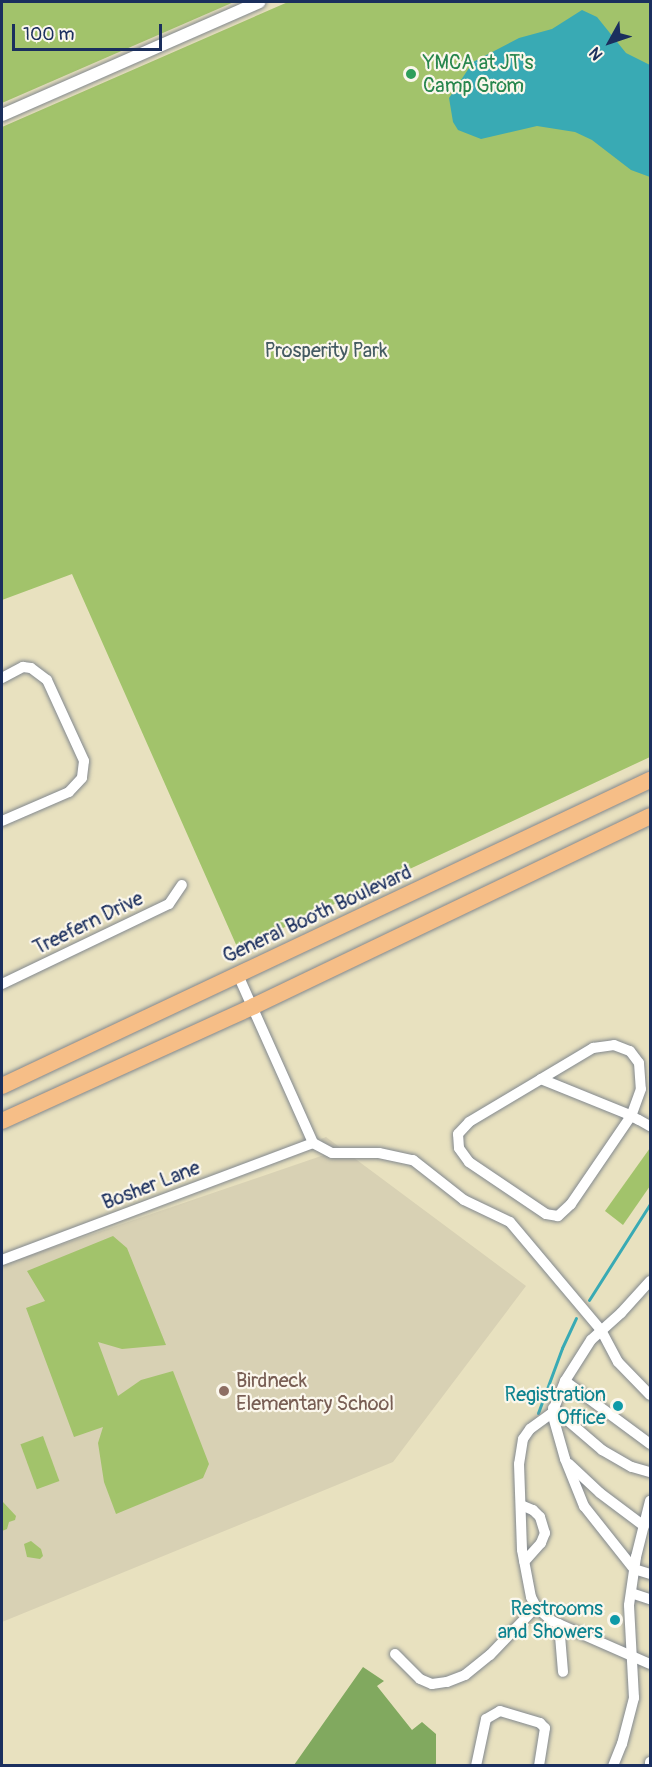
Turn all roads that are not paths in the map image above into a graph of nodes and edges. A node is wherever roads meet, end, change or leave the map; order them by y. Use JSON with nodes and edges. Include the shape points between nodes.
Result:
{"nodes":[{"id":1,"x":259,"y":2,"type":"edge"},
{"id":2,"x":2,"y":115,"type":"edge"},
{"id":3,"x":2,"y":678,"type":"edge"},
{"id":4,"x":651,"y":780,"type":"edge"},
{"id":5,"x":651,"y":816,"type":"edge"},
{"id":6,"x":2,"y":821,"type":"edge"},
{"id":7,"x":182,"y":885,"type":"dead end"},
{"id":8,"x":238,"y":975,"type":"junction"},
{"id":9,"x":2,"y":984,"type":"edge"},
{"id":10,"x":254,"y":1006,"type":"junction"},
{"id":11,"x":541,"y":1079,"type":"junction"},
{"id":12,"x":2,"y":1086,"type":"edge"},
{"id":13,"x":631,"y":1116,"type":"junction"},
{"id":14,"x":2,"y":1121,"type":"edge"},
{"id":15,"x":651,"y":1126,"type":"edge"},
{"id":16,"x":313,"y":1143,"type":"junction"},
{"id":17,"x":2,"y":1260,"type":"edge"},
{"id":18,"x":651,"y":1281,"type":"edge"},
{"id":19,"x":601,"y":1330,"type":"junction"},
{"id":20,"x":566,"y":1382,"type":"junction"},
{"id":21,"x":651,"y":1395,"type":"edge"},
{"id":22,"x":552,"y":1411,"type":"junction"},
{"id":23,"x":651,"y":1444,"type":"edge"},
{"id":24,"x":565,"y":1459,"type":"junction"},
{"id":25,"x":651,"y":1472,"type":"edge"},
{"id":26,"x":651,"y":1501,"type":"edge"},
{"id":27,"x":521,"y":1505,"type":"junction"},
{"id":28,"x":644,"y":1526,"type":"junction"},
{"id":29,"x":524,"y":1562,"type":"junction"},
{"id":30,"x":634,"y":1569,"type":"junction"},
{"id":31,"x":651,"y":1574,"type":"edge"},
{"id":32,"x":631,"y":1593,"type":"junction"},
{"id":33,"x":651,"y":1599,"type":"edge"},
{"id":34,"x":536,"y":1607,"type":"junction"},
{"id":35,"x":559,"y":1624,"type":"junction"},
{"id":36,"x":395,"y":1654,"type":"dead end"},
{"id":37,"x":632,"y":1656,"type":"junction"},
{"id":38,"x":651,"y":1664,"type":"edge"},
{"id":39,"x":563,"y":1672,"type":"dead end"},
{"id":40,"x":476,"y":1766,"type":"edge"},
{"id":41,"x":539,"y":1766,"type":"edge"},
{"id":42,"x":613,"y":1766,"type":"edge"}],
"edges":[{"from":1,"to":2,"type":"street"},
{"from":3,"to":6,"type":"street","via":[[23,667],[47,680],[84,761],[82,777],[69,792]]},
{"from":4,"to":8,"type":"highway","name":"General Booth Boulevard"},
{"from":5,"to":10,"type":"highway"},
{"from":7,"to":9,"type":"street","name":"Treefern Drive","via":[[169,904]]},
{"from":8,"to":10,"type":"street"},
{"from":8,"to":12,"type":"highway","name":"General Booth Boulevard"},
{"from":10,"to":14,"type":"highway"},
{"from":10,"to":16,"type":"street"},
{"from":11,"to":13,"type":"street"},
{"from":11,"to":13,"type":"street","via":[[593,1048],[614,1045],[630,1051],[639,1063],[641,1089]]},
{"from":11,"to":13,"type":"street","via":[[469,1122],[458,1134],[459,1148],[470,1162],[546,1214],[558,1216],[565,1211]]},
{"from":13,"to":15,"type":"street"},
{"from":16,"to":17,"type":"street","name":"Bosher Lane"},
{"from":16,"to":19,"type":"street","via":[[332,1153],[389,1154],[413,1160],[464,1200],[510,1222]]},
{"from":18,"to":19,"type":"street"},
{"from":19,"to":20,"type":"street"},
{"from":19,"to":21,"type":"street","via":[[618,1362]]},
{"from":20,"to":22,"type":"street"},
{"from":20,"to":23,"type":"street"},
{"from":22,"to":24,"type":"street"},
{"from":22,"to":25,"type":"street","via":[[618,1460]]},
{"from":22,"to":27,"type":"street","via":[[523,1439],[519,1464]]},
{"from":24,"to":28,"type":"street","via":[[600,1493]]},
{"from":24,"to":30,"type":"street","via":[[584,1506]]},
{"from":26,"to":28,"type":"street"},
{"from":27,"to":29,"type":"street"},
{"from":27,"to":29,"type":"street","via":[[540,1517],[545,1533]]},
{"from":28,"to":30,"type":"street"},
{"from":29,"to":34,"type":"street"},
{"from":30,"to":31,"type":"street"},
{"from":30,"to":32,"type":"street"},
{"from":32,"to":33,"type":"street"},
{"from":32,"to":37,"type":"street"},
{"from":34,"to":35,"type":"street"},
{"from":34,"to":36,"type":"street","via":[[490,1655],[465,1675],[447,1682],[432,1684],[420,1679]]},
{"from":35,"to":37,"type":"street"},
{"from":35,"to":39,"type":"street"},
{"from":37,"to":38,"type":"street"},
{"from":37,"to":42,"type":"street","via":[[634,1698]]},
{"from":40,"to":41,"type":"street","via":[[486,1719],[500,1711],[545,1728]]}]}
